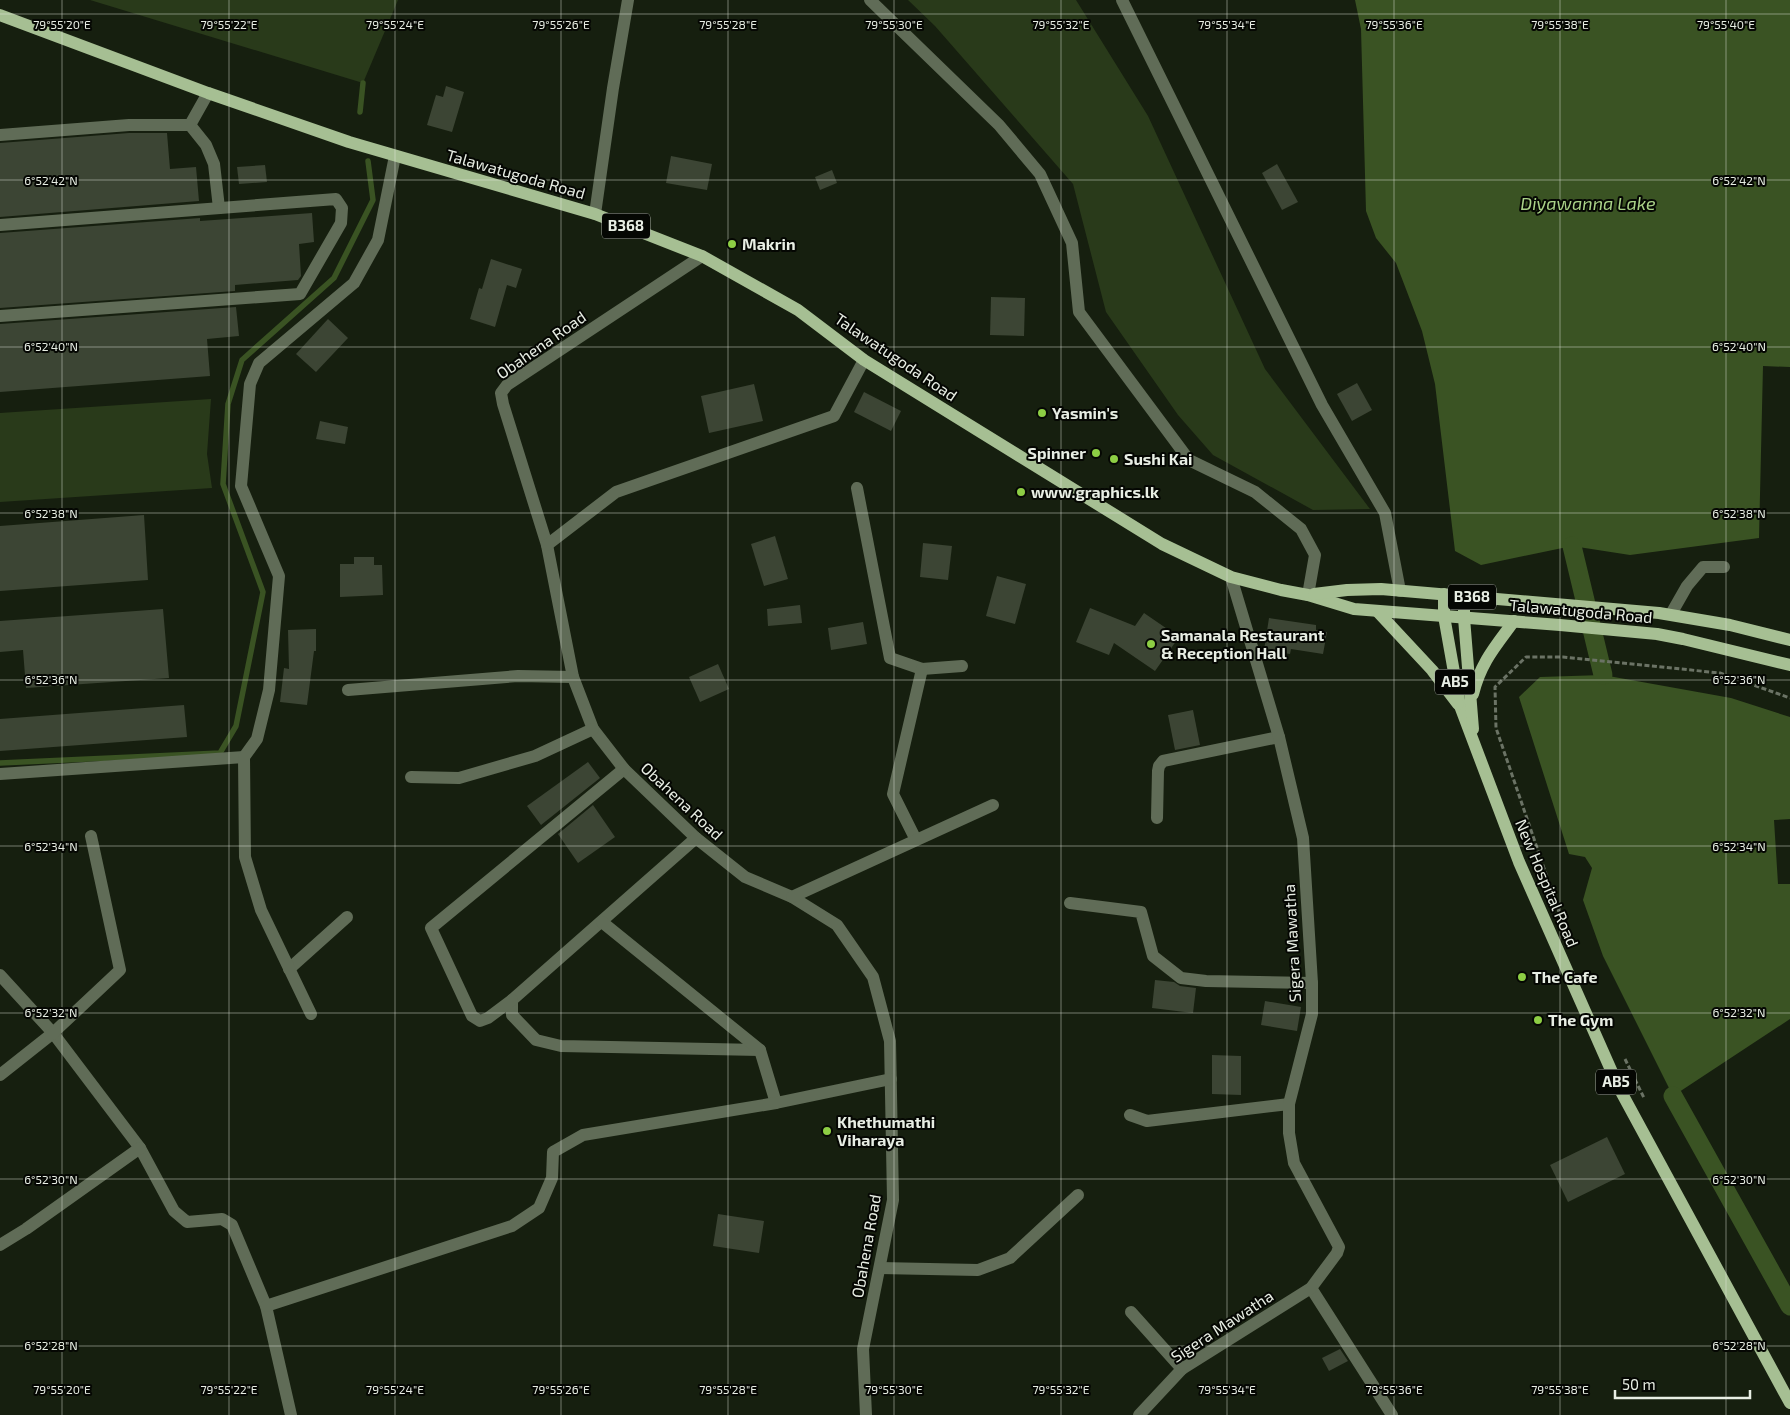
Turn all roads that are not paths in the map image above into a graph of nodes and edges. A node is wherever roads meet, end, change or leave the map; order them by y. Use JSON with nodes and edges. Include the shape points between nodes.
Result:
{"nodes":[{"id":1,"x":628,"y":0,"type":"edge"},
{"id":2,"x":870,"y":0,"type":"edge"},
{"id":3,"x":1122,"y":0,"type":"edge"},
{"id":4,"x":0,"y":15,"type":"edge"},
{"id":5,"x":208,"y":93,"type":"junction"},
{"id":6,"x":190,"y":124,"type":"junction"},
{"id":7,"x":0,"y":135,"type":"edge"},
{"id":8,"x":395,"y":156,"type":"junction"},
{"id":9,"x":219,"y":208,"type":"junction"},
{"id":10,"x":595,"y":214,"type":"junction"},
{"id":11,"x":0,"y":225,"type":"edge"},
{"id":12,"x":702,"y":256,"type":"junction"},
{"id":13,"x":0,"y":316,"type":"edge"},
{"id":14,"x":864,"y":360,"type":"junction"},
{"id":15,"x":857,"y":488,"type":"dead end"},
{"id":16,"x":547,"y":544,"type":"junction"},
{"id":17,"x":1724,"y":567,"type":"dead end"},
{"id":18,"x":1231,"y":577,"type":"junction"},
{"id":19,"x":1400,"y":591,"type":"junction"},
{"id":20,"x":1444,"y":594,"type":"junction"},
{"id":21,"x":1308,"y":595,"type":"junction"},
{"id":22,"x":1464,"y":596,"type":"junction"},
{"id":23,"x":1377,"y":611,"type":"junction"},
{"id":24,"x":1665,"y":614,"type":"junction"},
{"id":25,"x":1444,"y":616,"type":"junction"},
{"id":26,"x":1464,"y":618,"type":"junction"},
{"id":27,"x":1514,"y":621,"type":"junction"},
{"id":28,"x":1790,"y":632,"type":"edge"},
{"id":29,"x":1784,"y":639,"type":"edge"},
{"id":30,"x":1790,"y":665,"type":"edge"},
{"id":31,"x":962,"y":666,"type":"dead end"},
{"id":32,"x":922,"y":669,"type":"junction"},
{"id":33,"x":573,"y":677,"type":"junction"},
{"id":34,"x":348,"y":690,"type":"dead end"},
{"id":35,"x":1465,"y":706,"type":"junction"},
{"id":36,"x":593,"y":729,"type":"junction"},
{"id":37,"x":1279,"y":737,"type":"junction"},
{"id":38,"x":244,"y":757,"type":"junction"},
{"id":39,"x":624,"y":769,"type":"junction"},
{"id":40,"x":0,"y":774,"type":"edge"},
{"id":41,"x":411,"y":777,"type":"dead end"},
{"id":42,"x":993,"y":805,"type":"dead end"},
{"id":43,"x":1157,"y":818,"type":"dead end"},
{"id":44,"x":91,"y":836,"type":"dead end"},
{"id":45,"x":696,"y":838,"type":"junction"},
{"id":46,"x":916,"y":840,"type":"junction"},
{"id":47,"x":792,"y":897,"type":"junction"},
{"id":48,"x":1070,"y":903,"type":"dead end"},
{"id":49,"x":347,"y":917,"type":"dead end"},
{"id":50,"x":602,"y":922,"type":"junction"},
{"id":51,"x":289,"y":969,"type":"junction"},
{"id":52,"x":0,"y":975,"type":"edge"},
{"id":53,"x":1312,"y":983,"type":"junction"},
{"id":54,"x":512,"y":1000,"type":"junction"},
{"id":55,"x":311,"y":1014,"type":"dead end"},
{"id":56,"x":53,"y":1033,"type":"junction"},
{"id":57,"x":760,"y":1050,"type":"junction"},
{"id":58,"x":0,"y":1075,"type":"edge"},
{"id":59,"x":891,"y":1079,"type":"junction"},
{"id":60,"x":776,"y":1103,"type":"junction"},
{"id":61,"x":1289,"y":1104,"type":"junction"},
{"id":62,"x":1130,"y":1115,"type":"dead end"},
{"id":63,"x":140,"y":1148,"type":"junction"},
{"id":64,"x":1078,"y":1195,"type":"dead end"},
{"id":65,"x":0,"y":1245,"type":"edge"},
{"id":66,"x":880,"y":1268,"type":"junction"},
{"id":67,"x":1311,"y":1288,"type":"junction"},
{"id":68,"x":266,"y":1306,"type":"junction"},
{"id":69,"x":1131,"y":1312,"type":"dead end"},
{"id":70,"x":1182,"y":1369,"type":"junction"},
{"id":71,"x":1790,"y":1403,"type":"edge"},
{"id":72,"x":291,"y":1415,"type":"edge"},
{"id":73,"x":866,"y":1415,"type":"edge"},
{"id":74,"x":1138,"y":1415,"type":"edge"},
{"id":75,"x":1392,"y":1415,"type":"edge"}],
"edges":[{"from":1,"to":10,"type":"street"},
{"from":2,"to":21,"type":"street","via":[[999,125],[1040,174],[1072,243],[1079,312],[1189,460],[1255,492],[1301,529],[1315,555]]},
{"from":3,"to":19,"type":"street","via":[[1322,405],[1385,513]]},
{"from":4,"to":5,"type":"main road","name":"Talawatugoda Road","number":"B368"},
{"from":5,"to":6,"type":"street"},
{"from":5,"to":8,"type":"main road","name":"Talawatugoda Road","number":"B368"},
{"from":6,"to":7,"type":"street"},
{"from":6,"to":9,"type":"street","via":[[206,145],[214,164]]},
{"from":8,"to":10,"type":"main road","name":"Talawatugoda Road","number":"B368"},
{"from":8,"to":38,"type":"street","via":[[378,240],[354,283],[259,362],[250,384],[241,486],[279,576],[269,690],[257,739]]},
{"from":9,"to":11,"type":"street"},
{"from":9,"to":13,"type":"street","via":[[336,199],[342,208],[341,223],[300,294]]},
{"from":10,"to":12,"type":"main road","name":"Talawatugoda Road","number":"B368"},
{"from":12,"to":14,"type":"main road","name":"Talawatugoda Road","number":"B368","via":[[798,310]]},
{"from":12,"to":16,"type":"street","name":"Obahena Road","via":[[501,392]]},
{"from":14,"to":16,"type":"street","via":[[834,416],[616,492]]},
{"from":14,"to":18,"type":"main road","name":"Talawatugoda Road","number":"B368","via":[[1162,544]]},
{"from":15,"to":32,"type":"street","via":[[890,658]]},
{"from":16,"to":33,"type":"street","name":"Obahena Road"},
{"from":17,"to":24,"type":"street","via":[[1704,567]]},
{"from":18,"to":21,"type":"main road","name":"Talawatugoda Road","number":"B368"},
{"from":18,"to":37,"type":"street","name":"Sigera Mawatha"},
{"from":19,"to":20,"type":"main road","name":"Talawatugoda Road","number":"B368"},
{"from":19,"to":21,"type":"main road","name":"Talawatugoda Road","number":"B368","via":[[1360,590]]},
{"from":20,"to":22,"type":"main road","name":"Talawatugoda Road","number":"B368"},
{"from":20,"to":25,"type":"main road","name":"New Hospital Road"},
{"from":21,"to":23,"type":"main road","name":"Talawatugoda Road","number":"B368","via":[[1354,609]]},
{"from":22,"to":24,"type":"main road","name":"Talawatugoda Road","number":"B368"},
{"from":22,"to":26,"type":"main road","name":"New Hospital Road"},
{"from":23,"to":25,"type":"main road","name":"Talawatugoda Road","number":"B368"},
{"from":23,"to":35,"type":"main road","number":"AB5"},
{"from":24,"to":29,"type":"main road","name":"Talawatugoda Road","number":"B368"},
{"from":25,"to":26,"type":"main road","name":"Talawatugoda Road","number":"B368"},
{"from":25,"to":35,"type":"main road","name":"New Hospital Road","number":"AB5"},
{"from":26,"to":27,"type":"main road","name":"Talawatugoda Road","number":"B368"},
{"from":26,"to":35,"type":"main road","name":"New Hospital Road","number":"AB5"},
{"from":27,"to":30,"type":"main road","name":"Talawatugoda Road","number":"B368","via":[[1657,634]]},
{"from":27,"to":35,"type":"main road","number":"AB5","via":[[1485,659]]},
{"from":28,"to":29,"type":"main road"},
{"from":31,"to":32,"type":"street"},
{"from":32,"to":46,"type":"street","via":[[893,794]]},
{"from":33,"to":34,"type":"street","via":[[518,676]]},
{"from":33,"to":36,"type":"street","name":"Obahena Road"},
{"from":35,"to":71,"type":"main road","name":"New Hospital Road","number":"AB5","via":[[1475,746],[1519,862],[1619,1088]]},
{"from":36,"to":39,"type":"street","name":"Obahena Road"},
{"from":36,"to":41,"type":"street","via":[[534,756],[459,778]]},
{"from":37,"to":43,"type":"street","via":[[1163,761],[1158,771]]},
{"from":37,"to":53,"type":"street","name":"Sigera Mawatha","via":[[1303,838]]},
{"from":38,"to":40,"type":"street"},
{"from":38,"to":51,"type":"street","via":[[245,858],[261,910]]},
{"from":39,"to":45,"type":"street","name":"Obahena Road"},
{"from":39,"to":54,"type":"street","via":[[431,928],[472,1016],[480,1021],[488,1018]]},
{"from":42,"to":46,"type":"street"},
{"from":44,"to":56,"type":"street","via":[[120,970]]},
{"from":45,"to":47,"type":"street","name":"Obahena Road","via":[[745,877]]},
{"from":45,"to":50,"type":"street"},
{"from":46,"to":47,"type":"street"},
{"from":47,"to":59,"type":"street","name":"Obahena Road","via":[[837,926],[873,977],[890,1041]]},
{"from":48,"to":53,"type":"street","via":[[1141,912],[1154,956],[1181,978]]},
{"from":49,"to":51,"type":"street"},
{"from":50,"to":54,"type":"street"},
{"from":50,"to":57,"type":"street"},
{"from":51,"to":55,"type":"street"},
{"from":52,"to":56,"type":"street"},
{"from":53,"to":61,"type":"street","name":"Sigera Mawatha","via":[[1312,1014]]},
{"from":54,"to":57,"type":"street","via":[[512,1015],[536,1040],[561,1046]]},
{"from":56,"to":58,"type":"street"},
{"from":56,"to":63,"type":"street"},
{"from":57,"to":60,"type":"street"},
{"from":59,"to":60,"type":"street"},
{"from":59,"to":66,"type":"street","name":"Obahena Road","via":[[893,1200]]},
{"from":60,"to":68,"type":"street","via":[[583,1135],[553,1152],[552,1178],[539,1208],[512,1226]]},
{"from":61,"to":62,"type":"street","via":[[1147,1121]]},
{"from":61,"to":67,"type":"street","name":"Sigera Mawatha","via":[[1294,1163],[1339,1247]]},
{"from":63,"to":65,"type":"street"},
{"from":63,"to":68,"type":"street","via":[[174,1211],[187,1222],[222,1219],[232,1225]]},
{"from":64,"to":66,"type":"street","via":[[1010,1258],[978,1270]]},
{"from":66,"to":73,"type":"street","name":"Obahena Road","via":[[863,1349]]},
{"from":67,"to":70,"type":"street","name":"Sigera Mawatha"},
{"from":67,"to":75,"type":"street"},
{"from":68,"to":72,"type":"street"},
{"from":69,"to":70,"type":"street"},
{"from":70,"to":74,"type":"street","name":"Sigera Mawatha"}]}
